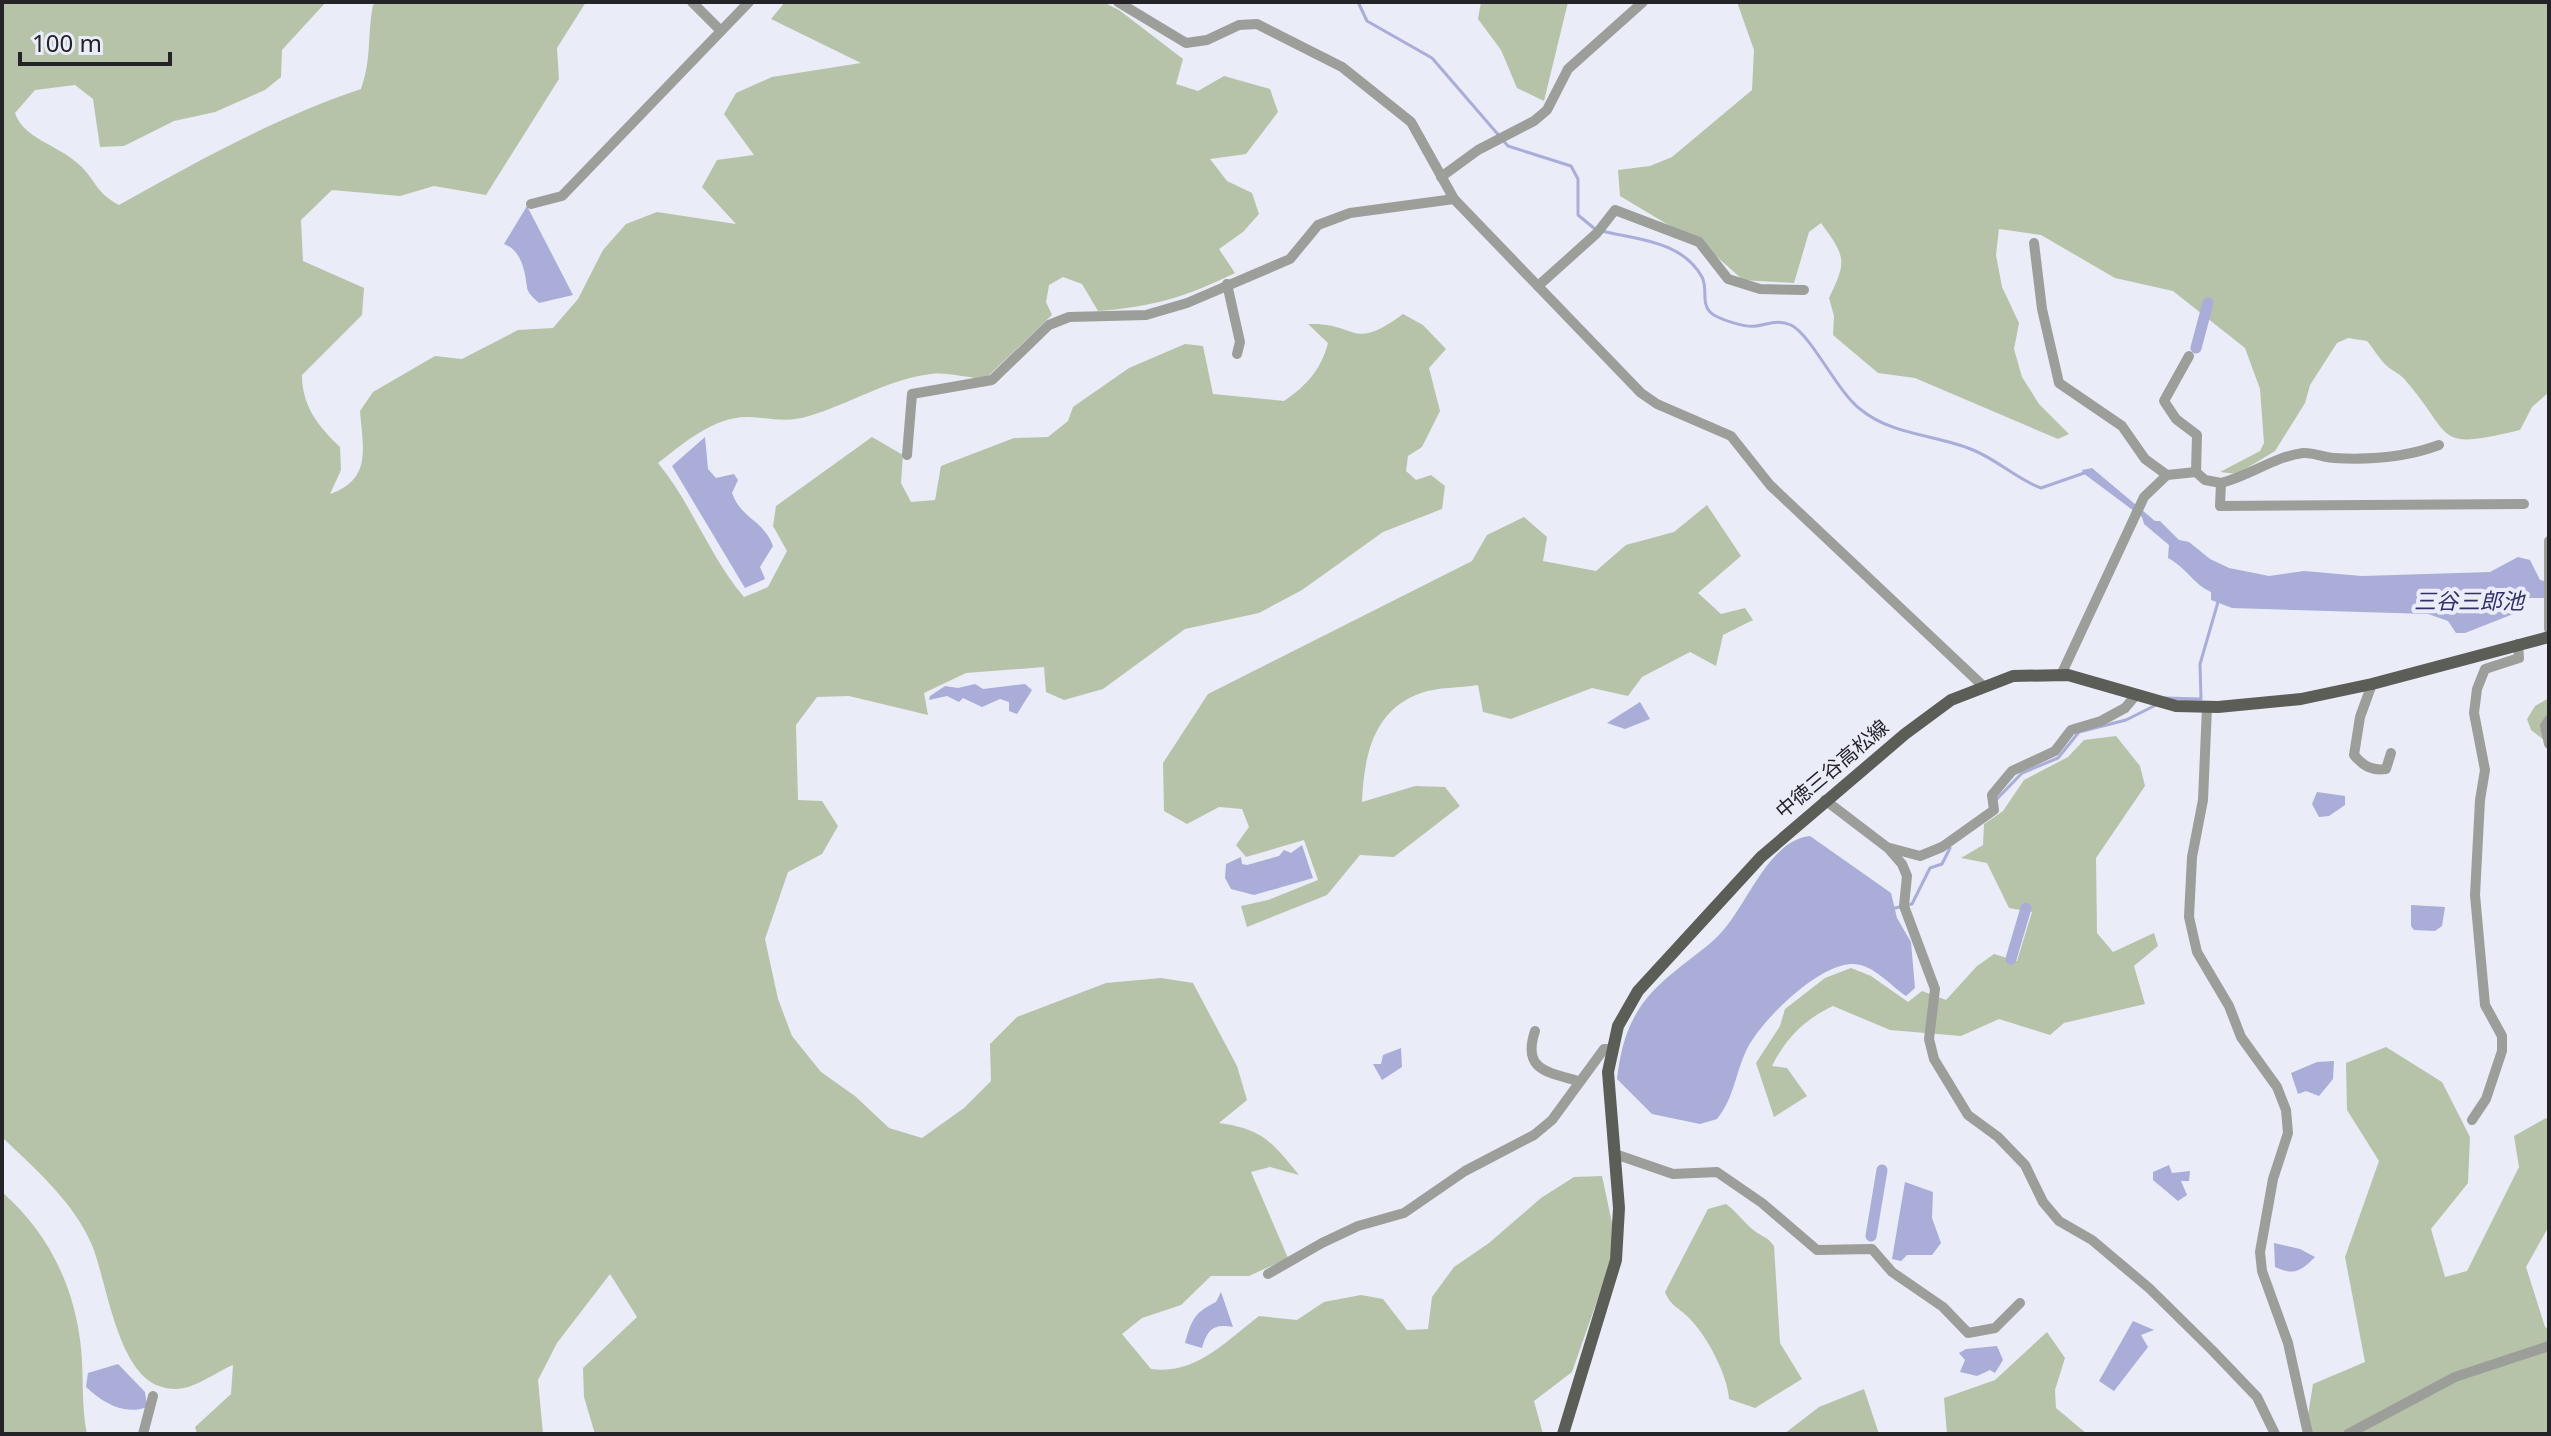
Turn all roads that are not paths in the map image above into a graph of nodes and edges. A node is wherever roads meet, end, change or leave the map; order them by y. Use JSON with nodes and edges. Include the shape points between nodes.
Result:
{"nodes":[{"id":1,"x":692,"y":2,"type":"edge"},
{"id":2,"x":749,"y":2,"type":"edge"},
{"id":3,"x":1118,"y":2,"type":"edge"},
{"id":4,"x":1643,"y":2,"type":"edge"},
{"id":5,"x":720,"y":30,"type":"junction"},
{"id":6,"x":1441,"y":177,"type":"junction"},
{"id":7,"x":1454,"y":199,"type":"junction"},
{"id":8,"x":531,"y":204,"type":"dead end"},
{"id":9,"x":2034,"y":243,"type":"dead end"},
{"id":10,"x":1227,"y":284,"type":"junction"},
{"id":11,"x":1538,"y":286,"type":"junction"},
{"id":12,"x":1804,"y":290,"type":"dead end"},
{"id":13,"x":1237,"y":354,"type":"dead end"},
{"id":14,"x":2189,"y":356,"type":"dead end"},
{"id":15,"x":2439,"y":445,"type":"dead end"},
{"id":16,"x":907,"y":455,"type":"dead end"},
{"id":17,"x":2196,"y":472,"type":"junction"},
{"id":18,"x":2167,"y":475,"type":"junction"},
{"id":19,"x":2221,"y":483,"type":"junction"},
{"id":20,"x":2524,"y":504,"type":"dead end"},
{"id":21,"x":2549,"y":541,"type":"edge"},
{"id":22,"x":2549,"y":629,"type":"edge"},
{"id":23,"x":2549,"y":637,"type":"edge"},
{"id":24,"x":2518,"y":644,"type":"junction"},
{"id":25,"x":2061,"y":675,"type":"junction"},
{"id":26,"x":2372,"y":684,"type":"junction"},
{"id":27,"x":1982,"y":685,"type":"junction"},
{"id":28,"x":2136,"y":695,"type":"junction"},
{"id":29,"x":2207,"y":707,"type":"junction"},
{"id":30,"x":2549,"y":720,"type":"edge"},
{"id":31,"x":2549,"y":744,"type":"edge"},
{"id":32,"x":2391,"y":753,"type":"dead end"},
{"id":33,"x":1825,"y":800,"type":"junction"},
{"id":34,"x":1888,"y":848,"type":"junction"},
{"id":35,"x":1535,"y":1031,"type":"dead end"},
{"id":36,"x":1611,"y":1049,"type":"junction"},
{"id":37,"x":1578,"y":1081,"type":"junction"},
{"id":38,"x":2472,"y":1120,"type":"dead end"},
{"id":39,"x":1615,"y":1154,"type":"junction"},
{"id":40,"x":1268,"y":1274,"type":"dead end"},
{"id":41,"x":2020,"y":1303,"type":"dead end"},
{"id":42,"x":2549,"y":1346,"type":"edge"},
{"id":43,"x":153,"y":1396,"type":"dead end"},
{"id":44,"x":143,"y":1434,"type":"edge"},
{"id":45,"x":1563,"y":1434,"type":"edge"},
{"id":46,"x":2275,"y":1434,"type":"edge"},
{"id":47,"x":2308,"y":1434,"type":"edge"},
{"id":48,"x":2348,"y":1434,"type":"edge"}],
"edges":[{"from":1,"to":5,"type":"street"},
{"from":2,"to":5,"type":"street"},
{"from":3,"to":6,"type":"street","via":[[1186,43],[1257,24],[1332,60],[1411,122]]},
{"from":4,"to":6,"type":"street","via":[[1568,69],[1547,110]]},
{"from":5,"to":8,"type":"street","via":[[562,196]]},
{"from":6,"to":7,"type":"street"},
{"from":7,"to":10,"type":"street","via":[[1350,213],[1318,225],[1290,259]]},
{"from":7,"to":11,"type":"street"},
{"from":9,"to":18,"type":"street","via":[[2059,383],[2122,426],[2145,459]]},
{"from":10,"to":13,"type":"street","via":[[1240,342]]},
{"from":10,"to":16,"type":"street","via":[[1146,315],[1069,317],[1049,325],[992,380],[912,394]]},
{"from":11,"to":12,"type":"street","via":[[1615,210],[1699,242],[1728,279],[1760,289]]},
{"from":11,"to":27,"type":"street","via":[[1641,393],[1731,436],[1770,485]]},
{"from":14,"to":17,"type":"street","via":[[2164,401],[2197,435]]},
{"from":15,"to":19,"type":"street","via":[[2377,458],[2307,453],[2268,462],[2242,478]]},
{"from":17,"to":18,"type":"street"},
{"from":17,"to":19,"type":"street"},
{"from":18,"to":25,"type":"street","via":[[2141,504]]},
{"from":19,"to":20,"type":"street","via":[[2220,506]]},
{"from":21,"to":22,"type":"street"},
{"from":23,"to":24,"type":"main road","name":"中徳三谷高松線"},
{"from":24,"to":26,"type":"main road","name":"中徳三谷高松線"},
{"from":24,"to":38,"type":"street","via":[[2519,658],[2492,664],[2480,675],[2474,713],[2485,770],[2475,895],[2485,1005],[2502,1036],[2502,1051],[2486,1099]]},
{"from":25,"to":27,"type":"main road","name":"中徳三谷高松線","via":[[2022,675]]},
{"from":25,"to":28,"type":"main road","name":"中徳三谷高松線"},
{"from":26,"to":29,"type":"main road","name":"中徳三谷高松線","via":[[2301,699]]},
{"from":26,"to":32,"type":"street","via":[[2354,755],[2362,765],[2378,770],[2386,769]]},
{"from":27,"to":33,"type":"main road","name":"中徳三谷高松線","via":[[1926,717]]},
{"from":28,"to":29,"type":"main road","name":"中徳三谷高松線","via":[[2176,706]]},
{"from":28,"to":34,"type":"street","via":[[2101,721],[2071,730],[2055,751],[2012,771],[1992,795],[1994,810],[1942,847],[1920,856]]},
{"from":29,"to":47,"type":"street","via":[[2189,917],[2197,952],[2286,1110],[2288,1133],[2273,1179],[2260,1252]]},
{"from":30,"to":31,"type":"street"},
{"from":33,"to":34,"type":"street"},
{"from":33,"to":36,"type":"main road","name":"中徳三谷高松線","via":[[1761,857],[1666,958],[1628,1006]]},
{"from":34,"to":46,"type":"street","via":[[1907,876],[1904,906],[1935,989],[1929,1039],[1934,1059],[1956,1098],[2025,1165],[2059,1221],[2092,1240],[2149,1288],[2257,1397]]},
{"from":35,"to":37,"type":"street","via":[[1531,1042],[1536,1065]]},
{"from":36,"to":37,"type":"street","via":[[1604,1049]]},
{"from":36,"to":39,"type":"main road","name":"中徳三谷高松線","via":[[1608,1095]]},
{"from":37,"to":40,"type":"street","via":[[1552,1120],[1534,1135],[1465,1171],[1404,1213],[1358,1226]]},
{"from":39,"to":41,"type":"street","via":[[1673,1174],[1717,1172],[1817,1250],[1872,1249],[1892,1272],[1943,1307],[1968,1333],[1995,1328]]},
{"from":39,"to":45,"type":"main road","name":"中徳三谷高松線","via":[[1616,1260]]},
{"from":42,"to":48,"type":"street","via":[[2455,1377]]},
{"from":43,"to":44,"type":"street"}]}
